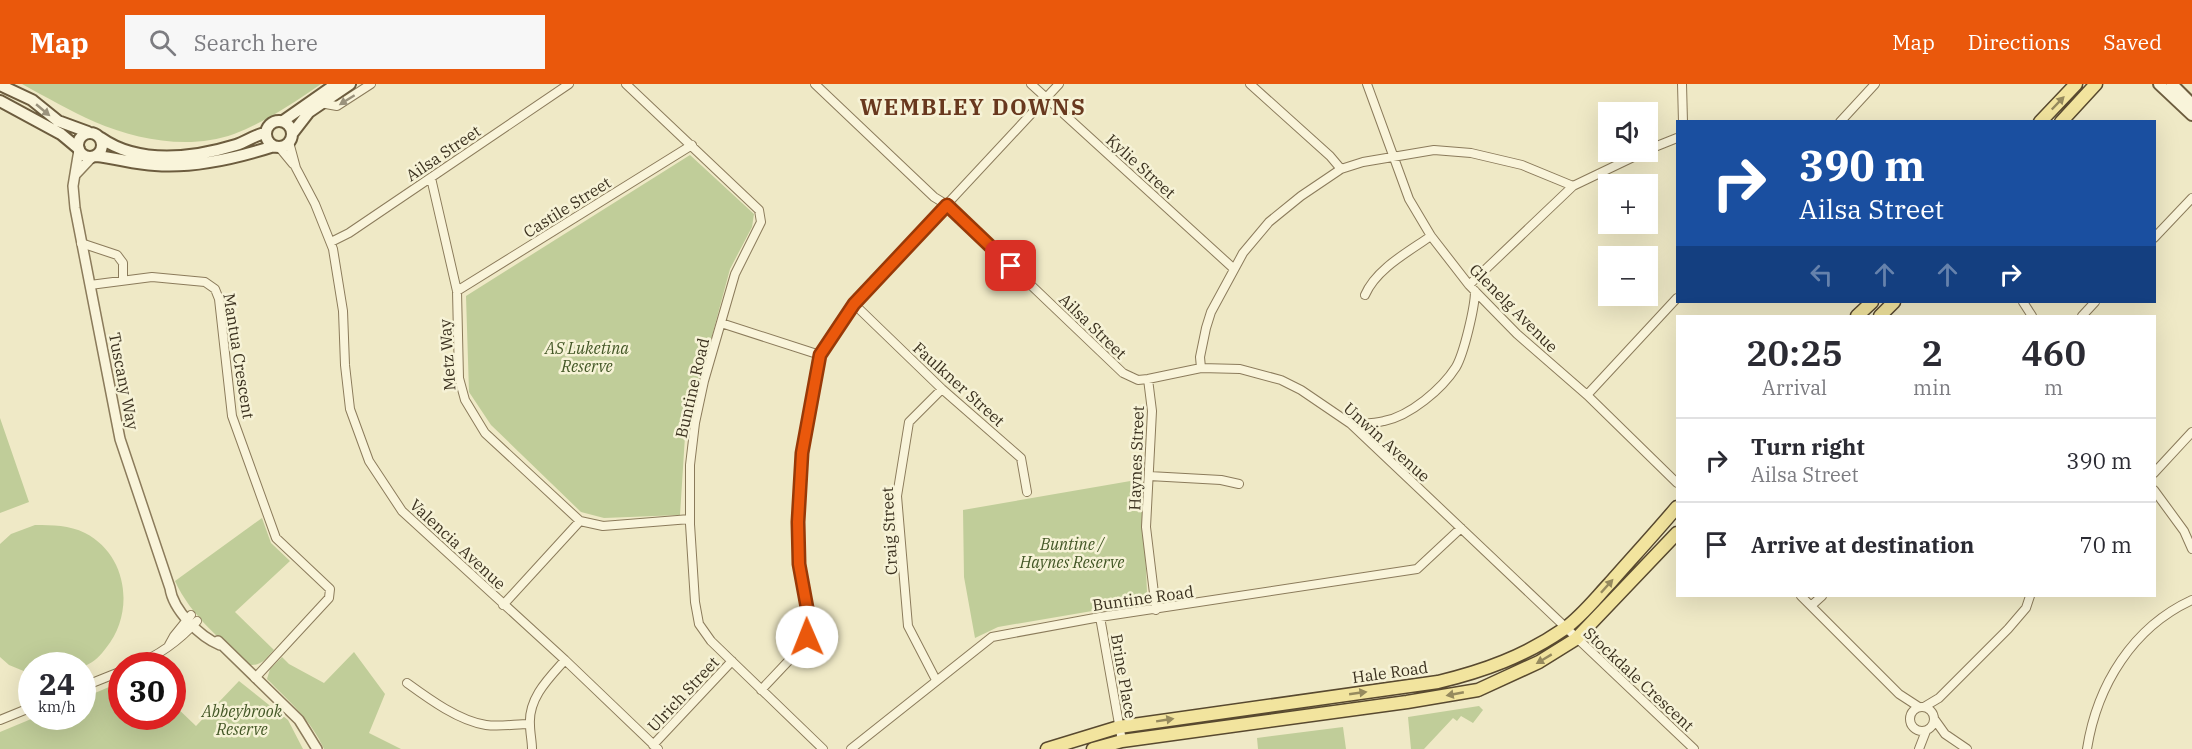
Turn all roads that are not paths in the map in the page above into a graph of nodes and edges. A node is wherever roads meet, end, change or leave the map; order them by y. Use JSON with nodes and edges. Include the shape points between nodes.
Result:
{"nodes":[{"id":1,"x":336,"y":84,"type":"edge"},
{"id":2,"x":350,"y":84,"type":"edge"},
{"id":3,"x":371,"y":84,"type":"edge"},
{"id":4,"x":569,"y":84,"type":"edge"},
{"id":5,"x":626,"y":84,"type":"edge"},
{"id":6,"x":815,"y":84,"type":"edge"},
{"id":7,"x":1031,"y":84,"type":"edge"},
{"id":8,"x":1059,"y":84,"type":"edge"},
{"id":9,"x":1250,"y":84,"type":"edge"},
{"id":10,"x":1367,"y":84,"type":"edge"},
{"id":11,"x":1682,"y":84,"type":"edge"},
{"id":12,"x":1875,"y":84,"type":"edge"},
{"id":13,"x":2076,"y":84,"type":"edge"},
{"id":14,"x":2096,"y":84,"type":"edge"},
{"id":15,"x":2159,"y":84,"type":"edge"},
{"id":16,"x":2172,"y":84,"type":"edge"},
{"id":17,"x":0,"y":85,"type":"edge"},
{"id":18,"x":1046,"y":98,"type":"junction"},
{"id":19,"x":0,"y":101,"type":"edge"},
{"id":20,"x":320,"y":104,"type":"junction"},
{"id":21,"x":2192,"y":104,"type":"edge"},
{"id":22,"x":2192,"y":115,"type":"edge"},
{"id":23,"x":1683,"y":120,"type":"edge"},
{"id":24,"x":1842,"y":120,"type":"edge"},
{"id":25,"x":2042,"y":120,"type":"edge"},
{"id":26,"x":2063,"y":120,"type":"edge"},
{"id":27,"x":283,"y":122,"type":"junction"},
{"id":28,"x":88,"y":132,"type":"junction"},
{"id":29,"x":266,"y":133,"type":"junction"},
{"id":30,"x":101,"y":138,"type":"junction"},
{"id":31,"x":291,"y":138,"type":"junction"},
{"id":32,"x":1676,"y":138,"type":"edge"},
{"id":33,"x":692,"y":145,"type":"junction"},
{"id":34,"x":276,"y":146,"type":"junction"},
{"id":35,"x":1658,"y":146,"type":"edge"},
{"id":36,"x":79,"y":149,"type":"junction"},
{"id":37,"x":94,"y":156,"type":"junction"},
{"id":38,"x":1394,"y":156,"type":"junction"},
{"id":39,"x":1622,"y":162,"type":"edge"},
{"id":40,"x":296,"y":168,"type":"junction"},
{"id":41,"x":1341,"y":169,"type":"junction"},
{"id":42,"x":76,"y":174,"type":"junction"},
{"id":43,"x":431,"y":178,"type":"junction"},
{"id":44,"x":1573,"y":186,"type":"junction"},
{"id":45,"x":2192,"y":198,"type":"edge"},
{"id":46,"x":947,"y":205,"type":"junction"},
{"id":47,"x":1431,"y":236,"type":"junction"},
{"id":48,"x":2156,"y":236,"type":"edge"},
{"id":49,"x":331,"y":242,"type":"junction"},
{"id":50,"x":81,"y":243,"type":"junction"},
{"id":51,"x":1233,"y":268,"type":"junction"},
{"id":52,"x":123,"y":280,"type":"junction"},
{"id":53,"x":90,"y":285,"type":"junction"},
{"id":54,"x":1472,"y":288,"type":"junction"},
{"id":55,"x":457,"y":291,"type":"junction"},
{"id":56,"x":1365,"y":295,"type":"dead end"},
{"id":57,"x":1676,"y":299,"type":"edge"},
{"id":58,"x":1871,"y":303,"type":"edge"},
{"id":59,"x":1893,"y":303,"type":"edge"},
{"id":60,"x":2095,"y":303,"type":"edge"},
{"id":61,"x":854,"y":304,"type":"junction"},
{"id":62,"x":1858,"y":315,"type":"edge"},
{"id":63,"x":1881,"y":315,"type":"edge"},
{"id":64,"x":2083,"y":315,"type":"edge"},
{"id":65,"x":721,"y":322,"type":"junction"},
{"id":66,"x":820,"y":355,"type":"junction"},
{"id":67,"x":1201,"y":368,"type":"junction"},
{"id":68,"x":1148,"y":380,"type":"junction"},
{"id":69,"x":942,"y":389,"type":"junction"},
{"id":70,"x":1587,"y":395,"type":"junction"},
{"id":71,"x":1352,"y":424,"type":"junction"},
{"id":72,"x":2192,"y":432,"type":"edge"},
{"id":73,"x":2156,"y":471,"type":"edge"},
{"id":74,"x":1149,"y":476,"type":"junction"},
{"id":75,"x":1676,"y":482,"type":"edge"},
{"id":76,"x":1239,"y":484,"type":"dead end"},
{"id":77,"x":1027,"y":492,"type":"dead end"},
{"id":78,"x":2156,"y":493,"type":"edge"},
{"id":79,"x":1676,"y":508,"type":"edge"},
{"id":80,"x":690,"y":519,"type":"junction"},
{"id":81,"x":580,"y":520,"type":"junction"},
{"id":82,"x":1461,"y":528,"type":"junction"},
{"id":83,"x":1676,"y":534,"type":"edge"},
{"id":84,"x":2192,"y":549,"type":"edge"},
{"id":85,"x":1802,"y":597,"type":"edge"},
{"id":86,"x":1821,"y":597,"type":"edge"},
{"id":87,"x":2030,"y":597,"type":"edge"},
{"id":88,"x":2192,"y":600,"type":"edge"},
{"id":89,"x":503,"y":605,"type":"junction"},
{"id":90,"x":1812,"y":605,"type":"junction"},
{"id":91,"x":1156,"y":610,"type":"junction"},
{"id":92,"x":1100,"y":617,"type":"junction"},
{"id":93,"x":192,"y":620,"type":"junction"},
{"id":94,"x":1566,"y":628,"type":"junction"},
{"id":95,"x":1576,"y":639,"type":"junction"},
{"id":96,"x":160,"y":652,"type":"edge"},
{"id":97,"x":565,"y":660,"type":"junction"},
{"id":98,"x":732,"y":661,"type":"junction"},
{"id":99,"x":255,"y":678,"type":"junction"},
{"id":100,"x":936,"y":680,"type":"junction"},
{"id":101,"x":407,"y":683,"type":"dead end"},
{"id":102,"x":761,"y":690,"type":"junction"},
{"id":103,"x":1899,"y":694,"type":"junction"},
{"id":104,"x":1939,"y":698,"type":"junction"},
{"id":105,"x":1921,"y":707,"type":"junction"},
{"id":106,"x":18,"y":713,"type":"edge"},
{"id":107,"x":1910,"y":716,"type":"junction"},
{"id":108,"x":1934,"y":716,"type":"junction"},
{"id":109,"x":0,"y":720,"type":"edge"},
{"id":110,"x":529,"y":724,"type":"junction"},
{"id":111,"x":1119,"y":727,"type":"junction"},
{"id":112,"x":1914,"y":729,"type":"junction"},
{"id":113,"x":1927,"y":731,"type":"junction"},
{"id":114,"x":1945,"y":734,"type":"junction"},
{"id":115,"x":1122,"y":741,"type":"junction"},
{"id":116,"x":1919,"y":746,"type":"edge"},
{"id":117,"x":656,"y":747,"type":"edge"},
{"id":118,"x":317,"y":749,"type":"edge"},
{"id":119,"x":532,"y":749,"type":"edge"},
{"id":120,"x":823,"y":749,"type":"edge"},
{"id":121,"x":851,"y":749,"type":"edge"},
{"id":122,"x":1047,"y":749,"type":"edge"},
{"id":123,"x":1093,"y":749,"type":"edge"},
{"id":124,"x":1694,"y":749,"type":"edge"},
{"id":125,"x":1967,"y":749,"type":"edge"},
{"id":126,"x":2087,"y":749,"type":"edge"}],
"edges":[{"from":1,"to":27,"type":"main road"},
{"from":2,"to":20,"type":"main road"},
{"from":3,"to":20,"type":"street","one_way":true,"via":[[337,106]]},
{"from":4,"to":43,"type":"street","name":"Ailsa Street"},
{"from":5,"to":33,"type":"street","name":"Buntine Road"},
{"from":6,"to":46,"type":"street","name":"Ailsa Street"},
{"from":7,"to":18,"type":"street","name":"Kylie Street"},
{"from":8,"to":18,"type":"street"},
{"from":9,"to":41,"type":"street"},
{"from":10,"to":38,"type":"street","name":"Glenelg Avenue"},
{"from":11,"to":23,"type":"street"},
{"from":12,"to":24,"type":"street"},
{"from":25,"to":13,"type":"main road","one_way":true},
{"from":14,"to":26,"type":"main road"},
{"from":15,"to":22,"type":"main road"},
{"from":16,"to":21,"type":"main road"},
{"from":17,"to":28,"type":"main road","one_way":true,"via":[[32,100],[58,121]]},
{"from":18,"to":46,"type":"street"},
{"from":18,"to":51,"type":"street","name":"Kylie Street"},
{"from":19,"to":36,"type":"main road","via":[[61,134]]},
{"from":20,"to":31,"type":"main road","via":[[301,121]]},
{"from":27,"to":29,"type":"main road","via":[[272,123]]},
{"from":27,"to":31,"type":"main road","via":[[288,124]]},
{"from":28,"to":30,"type":"main road"},
{"from":28,"to":36,"type":"main road","via":[[80,138]]},
{"from":29,"to":30,"type":"main road","via":[[226,149],[175,156],[126,152]]},
{"from":29,"to":34,"type":"main road","via":[[268,141]]},
{"from":30,"to":37,"type":"main road","via":[[101,150]]},
{"from":31,"to":34,"type":"main road"},
{"from":31,"to":40,"type":"street","name":"Valencia Avenue"},
{"from":32,"to":35,"type":"street"},
{"from":33,"to":55,"type":"street","name":"Castile Street"},
{"from":33,"to":65,"type":"street","name":"Buntine Road","via":[[759,210],[761,222],[735,274]]},
{"from":34,"to":37,"type":"main road","via":[[177,166]]},
{"from":34,"to":40,"type":"street","name":"Valencia Avenue"},
{"from":36,"to":37,"type":"main road"},
{"from":36,"to":42,"type":"street","name":"Tuscany Way"},
{"from":37,"to":42,"type":"street"},
{"from":38,"to":41,"type":"street"},
{"from":38,"to":44,"type":"street","via":[[1434,150],[1471,153],[1522,165]]},
{"from":38,"to":47,"type":"street","name":"Glenelg Avenue","via":[[1409,199]]},
{"from":39,"to":44,"type":"street"},
{"from":40,"to":49,"type":"street","name":"Valencia Avenue"},
{"from":41,"to":51,"type":"street","via":[[1269,222]]},
{"from":42,"to":50,"type":"street","name":"Tuscany Way","via":[[73,186]]},
{"from":43,"to":49,"type":"street","name":"Ailsa Street"},
{"from":43,"to":55,"type":"street","name":"Metz Way"},
{"from":44,"to":54,"type":"street"},
{"from":45,"to":48,"type":"street"},
{"from":46,"to":61,"type":"street"},
{"from":46,"to":68,"type":"street","name":"Ailsa Street","via":[[1123,373]]},
{"from":47,"to":54,"type":"street","name":"Glenelg Avenue"},
{"from":47,"to":56,"type":"street","via":[[1387,268],[1370,284]]},
{"from":49,"to":89,"type":"street","name":"Valencia Avenue","via":[[343,311],[350,409],[369,461],[402,511]]},
{"from":50,"to":52,"type":"street","via":[[117,255],[123,263]]},
{"from":50,"to":53,"type":"street","name":"Tuscany Way"},
{"from":51,"to":67,"type":"street","via":[[1211,312]]},
{"from":52,"to":53,"type":"street","name":"Mantua Crescent"},
{"from":52,"to":99,"type":"street","name":"Mantua Crescent","via":[[152,277],[205,282],[215,289],[232,416],[276,538],[330,589],[329,598]]},
{"from":53,"to":93,"type":"street","name":"Tuscany Way","via":[[120,439],[172,598]]},
{"from":54,"to":70,"type":"street","name":"Glenelg Avenue","via":[[1517,334]]},
{"from":54,"to":71,"type":"street","via":[[1475,303],[1456,366],[1435,390],[1412,410],[1384,422]]},
{"from":55,"to":81,"type":"street","name":"Metz Way","via":[[459,378],[465,400],[486,433]]},
{"from":57,"to":70,"type":"street"},
{"from":58,"to":62,"type":"main road"},
{"from":59,"to":63,"type":"main road"},
{"from":60,"to":64,"type":"street"},
{"from":61,"to":66,"type":"street"},
{"from":61,"to":69,"type":"street","name":"Faulkner Street"},
{"from":65,"to":66,"type":"street"},
{"from":65,"to":80,"type":"street","name":"Buntine Road","via":[[695,423]]},
{"from":66,"to":102,"type":"street","via":[[802,453],[798,522],[799,564],[810,624],[807,637],[795,654]]},
{"from":67,"to":68,"type":"street","name":"Unwin Avenue"},
{"from":67,"to":71,"type":"street","name":"Unwin Avenue","via":[[1240,369],[1281,380]]},
{"from":68,"to":74,"type":"street","name":"Haynes Street","via":[[1152,411]]},
{"from":69,"to":77,"type":"street","name":"Faulkner Street","via":[[1021,458]]},
{"from":69,"to":100,"type":"street","name":"Craig Street","via":[[909,422],[897,496],[908,626]]},
{"from":70,"to":75,"type":"street","name":"Glenelg Avenue"},
{"from":71,"to":82,"type":"street","name":"Unwin Avenue"},
{"from":72,"to":73,"type":"street"},
{"from":74,"to":76,"type":"street"},
{"from":74,"to":91,"type":"street","name":"Haynes Street","via":[[1146,527]]},
{"from":78,"to":84,"type":"street"},
{"from":94,"to":79,"type":"main road","name":"Hale Road","one_way":true},
{"from":80,"to":81,"type":"street","via":[[603,525]]},
{"from":80,"to":98,"type":"street","name":"Buntine Road","via":[[699,624]]},
{"from":81,"to":89,"type":"street"},
{"from":82,"to":91,"type":"street","name":"Buntine Road","via":[[1417,569]]},
{"from":82,"to":94,"type":"street","name":"Unwin Avenue"},
{"from":83,"to":95,"type":"main road","name":"Hale Road"},
{"from":85,"to":90,"type":"street"},
{"from":86,"to":90,"type":"street"},
{"from":87,"to":104,"type":"street","via":[[2026,608],[2008,629]]},
{"from":88,"to":126,"type":"street","via":[[2151,624],[2120,660],[2090,728]]},
{"from":89,"to":97,"type":"street","name":"Valencia Avenue"},
{"from":90,"to":103,"type":"street"},
{"from":91,"to":92,"type":"street","name":"Buntine Road"},
{"from":92,"to":100,"type":"street","name":"Buntine Road","via":[[992,637]]},
{"from":92,"to":111,"type":"street","name":"Brine Place"},
{"from":93,"to":96,"type":"street","via":[[178,641]]},
{"from":93,"to":99,"type":"street","name":"Tuscany Way"},
{"from":94,"to":95,"type":"street","name":"Stockdale Crescent"},
{"from":111,"to":94,"type":"main road","name":"Hale Road","one_way":true,"via":[[1438,682],[1505,663]]},
{"from":95,"to":115,"type":"main road","name":"Hale Road","one_way":true,"via":[[1539,662],[1478,690]]},
{"from":95,"to":124,"type":"street","name":"Stockdale Crescent"},
{"from":97,"to":110,"type":"street","via":[[540,688]]},
{"from":97,"to":117,"type":"street","name":"Valencia Avenue"},
{"from":98,"to":102,"type":"street","name":"Buntine Road"},
{"from":98,"to":117,"type":"street","name":"Ulrich Street"},
{"from":99,"to":118,"type":"street","name":"Tuscany Way","via":[[299,720]]},
{"from":100,"to":121,"type":"street","name":"Buntine Road"},
{"from":101,"to":110,"type":"street","via":[[435,703],[472,721],[487,725]]},
{"from":102,"to":120,"type":"street","name":"Buntine Road"},
{"from":103,"to":105,"type":"street"},
{"from":103,"to":107,"type":"street"},
{"from":104,"to":105,"type":"street"},
{"from":104,"to":108,"type":"street"},
{"from":105,"to":107,"type":"street"},
{"from":105,"to":108,"type":"street"},
{"from":106,"to":109,"type":"street"},
{"from":107,"to":112,"type":"street"},
{"from":108,"to":113,"type":"street"},
{"from":108,"to":114,"type":"street"},
{"from":110,"to":119,"type":"street"},
{"from":111,"to":115,"type":"street","name":"Brine Place"},
{"from":111,"to":122,"type":"main road","name":"Hale Road"},
{"from":112,"to":113,"type":"street"},
{"from":112,"to":116,"type":"street"},
{"from":113,"to":114,"type":"street"},
{"from":113,"to":116,"type":"street"},
{"from":114,"to":125,"type":"street"},
{"from":115,"to":123,"type":"main road","name":"Hale Road"}]}
